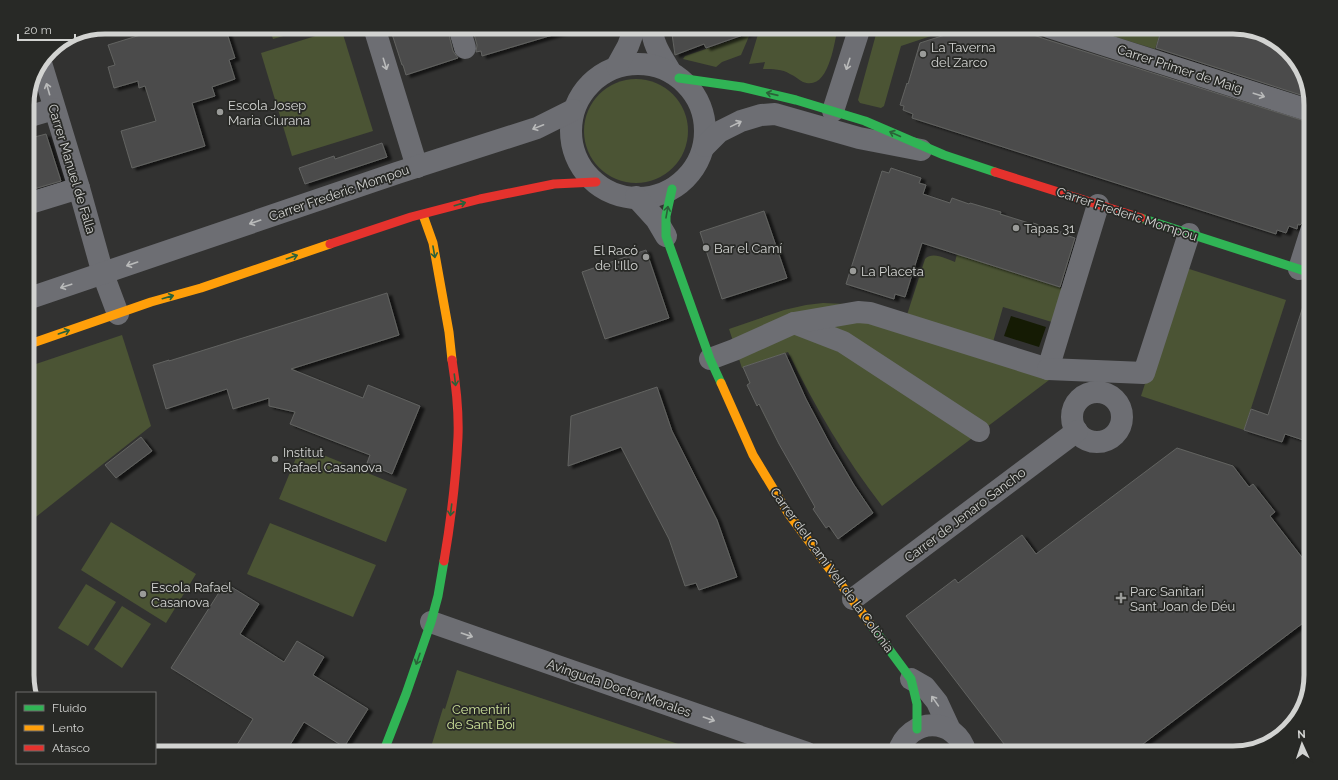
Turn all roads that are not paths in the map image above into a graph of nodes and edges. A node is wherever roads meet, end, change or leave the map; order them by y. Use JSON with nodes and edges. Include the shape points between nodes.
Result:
{"nodes":[{"id":1,"x":376,"y":34,"type":"edge"},
{"id":2,"x":461,"y":34,"type":"edge"},
{"id":3,"x":632,"y":34,"type":"edge"},
{"id":4,"x":652,"y":34,"type":"edge"},
{"id":5,"x":858,"y":34,"type":"edge"},
{"id":6,"x":1071,"y":34,"type":"edge"},
{"id":7,"x":465,"y":48,"type":"dead end"},
{"id":8,"x":617,"y":66,"type":"junction"},
{"id":9,"x":43,"y":71,"type":"edge"},
{"id":10,"x":675,"y":74,"type":"junction"},
{"id":11,"x":54,"y":109,"type":"junction"},
{"id":12,"x":573,"y":110,"type":"junction"},
{"id":13,"x":1304,"y":110,"type":"edge"},
{"id":14,"x":833,"y":111,"type":"junction"},
{"id":15,"x":34,"y":115,"type":"edge"},
{"id":16,"x":705,"y":146,"type":"junction"},
{"id":17,"x":944,"y":155,"type":"junction"},
{"id":18,"x":417,"y":167,"type":"junction"},
{"id":19,"x":596,"y":182,"type":"junction"},
{"id":20,"x":79,"y":188,"type":"junction"},
{"id":21,"x":672,"y":189,"type":"junction"},
{"id":22,"x":636,"y":197,"type":"junction"},
{"id":23,"x":34,"y":202,"type":"edge"},
{"id":24,"x":1098,"y":205,"type":"junction"},
{"id":25,"x":423,"y":215,"type":"junction"},
{"id":26,"x":1189,"y":234,"type":"junction"},
{"id":27,"x":666,"y":236,"type":"junction"},
{"id":28,"x":1304,"y":271,"type":"edge"},
{"id":29,"x":103,"y":274,"type":"junction"},
{"id":30,"x":34,"y":297,"type":"edge"},
{"id":31,"x":118,"y":314,"type":"junction"},
{"id":32,"x":794,"y":323,"type":"junction"},
{"id":33,"x":34,"y":343,"type":"edge"},
{"id":34,"x":710,"y":359,"type":"junction"},
{"id":35,"x":1048,"y":369,"type":"junction"},
{"id":36,"x":978,"y":431,"type":"dead end"},
{"id":37,"x":1076,"y":431,"type":"dead end"},
{"id":38,"x":853,"y":599,"type":"junction"},
{"id":39,"x":431,"y":622,"type":"junction"},
{"id":40,"x":911,"y":679,"type":"junction"},
{"id":41,"x":917,"y":729,"type":"junction"},
{"id":42,"x":964,"y":744,"type":"edge"},
{"id":43,"x":386,"y":746,"type":"edge"},
{"id":44,"x":787,"y":746,"type":"edge"},
{"id":45,"x":901,"y":746,"type":"edge"}],
"edges":[{"from":1,"to":18,"type":"street","one_way":true},
{"from":2,"to":7,"type":"street"},
{"from":3,"to":8,"type":"street"},
{"from":4,"to":10,"type":"street","via":[[657,50]]},
{"from":5,"to":14,"type":"street","one_way":true},
{"from":6,"to":13,"type":"street","name":"Carrer Primer de Maig","one_way":true},
{"from":8,"to":10,"type":"street","via":[[641,64]]},
{"from":8,"to":12,"type":"street","via":[[589,84]]},
{"from":11,"to":9,"type":"street","name":"Carrer Manuel de Falla","one_way":true},
{"from":14,"to":10,"type":"street","name":"Carrer Frederic Mompou","one_way":true,"via":[[742,87]]},
{"from":10,"to":16,"type":"street","via":[[697,97],[704,112]]},
{"from":11,"to":15,"type":"street"},
{"from":11,"to":20,"type":"street","name":"Carrer Manuel de Falla"},
{"from":12,"to":18,"type":"street","name":"Carrer Frederic Mompou","one_way":true,"via":[[537,128]]},
{"from":12,"to":19,"type":"street","via":[[570,137],[574,154],[583,169]]},
{"from":17,"to":14,"type":"street","name":"Carrer Frederic Mompou","one_way":true,"via":[[865,121]]},
{"from":16,"to":17,"type":"street","name":"Carrer Frederic Mompou","one_way":true,"via":[[719,132],[741,121],[760,115],[775,114],[860,138]]},
{"from":16,"to":21,"type":"street","via":[[690,173]]},
{"from":17,"to":24,"type":"street","name":"Carrer Frederic Mompou"},
{"from":18,"to":29,"type":"street","name":"Carrer Frederic Mompou","one_way":true},
{"from":19,"to":22,"type":"street","via":[[616,194]]},
{"from":25,"to":19,"type":"street","one_way":true,"via":[[480,199],[549,185]]},
{"from":20,"to":23,"type":"street"},
{"from":20,"to":29,"type":"street","name":"Carrer Manuel de Falla"},
{"from":21,"to":22,"type":"street","via":[[652,197]]},
{"from":27,"to":21,"type":"street","name":"Carrer del Camí Vell de la Colònia","one_way":true,"via":[[666,216]]},
{"from":22,"to":27,"type":"street","via":[[656,219]]},
{"from":24,"to":26,"type":"street","name":"Carrer Frederic Mompou"},
{"from":24,"to":35,"type":"street"},
{"from":31,"to":25,"type":"street","one_way":true},
{"from":25,"to":39,"type":"street","one_way":true,"via":[[433,243],[449,332],[456,388],[458,435],[445,554]]},
{"from":26,"to":28,"type":"street","name":"Carrer Frederic Mompou"},
{"from":26,"to":35,"type":"street","via":[[1144,373]]},
{"from":27,"to":34,"type":"street","name":"Carrer del Camí Vell de la Colònia"},
{"from":29,"to":30,"type":"street","name":"Carrer Frederic Mompou","one_way":true},
{"from":29,"to":31,"type":"street"},
{"from":33,"to":31,"type":"street","one_way":true},
{"from":32,"to":34,"type":"street"},
{"from":32,"to":35,"type":"street","via":[[858,312],[870,313]]},
{"from":32,"to":36,"type":"street","via":[[843,342]]},
{"from":34,"to":38,"type":"street","name":"Carrer del Camí Vell de la Colònia","via":[[753,455],[788,512]]},
{"from":37,"to":38,"type":"street","name":"Carrer de Jenaro Sancho"},
{"from":38,"to":40,"type":"street","name":"Carrer del Camí Vell de la Colònia"},
{"from":39,"to":43,"type":"street","one_way":true},
{"from":39,"to":44,"type":"street","name":"Avinguda Doctor Morales","one_way":true},
{"from":40,"to":41,"type":"street","name":"Carrer del Camí Vell de la Colònia","via":[[917,696]]},
{"from":42,"to":40,"type":"street","name":"Carrer del Camí Vell de la Colònia","one_way":true,"via":[[925,687]]},
{"from":41,"to":42,"type":"street","name":"Carrer del Camí Vell de la Colònia","via":[[937,725]]},
{"from":41,"to":45,"type":"street"}]}
